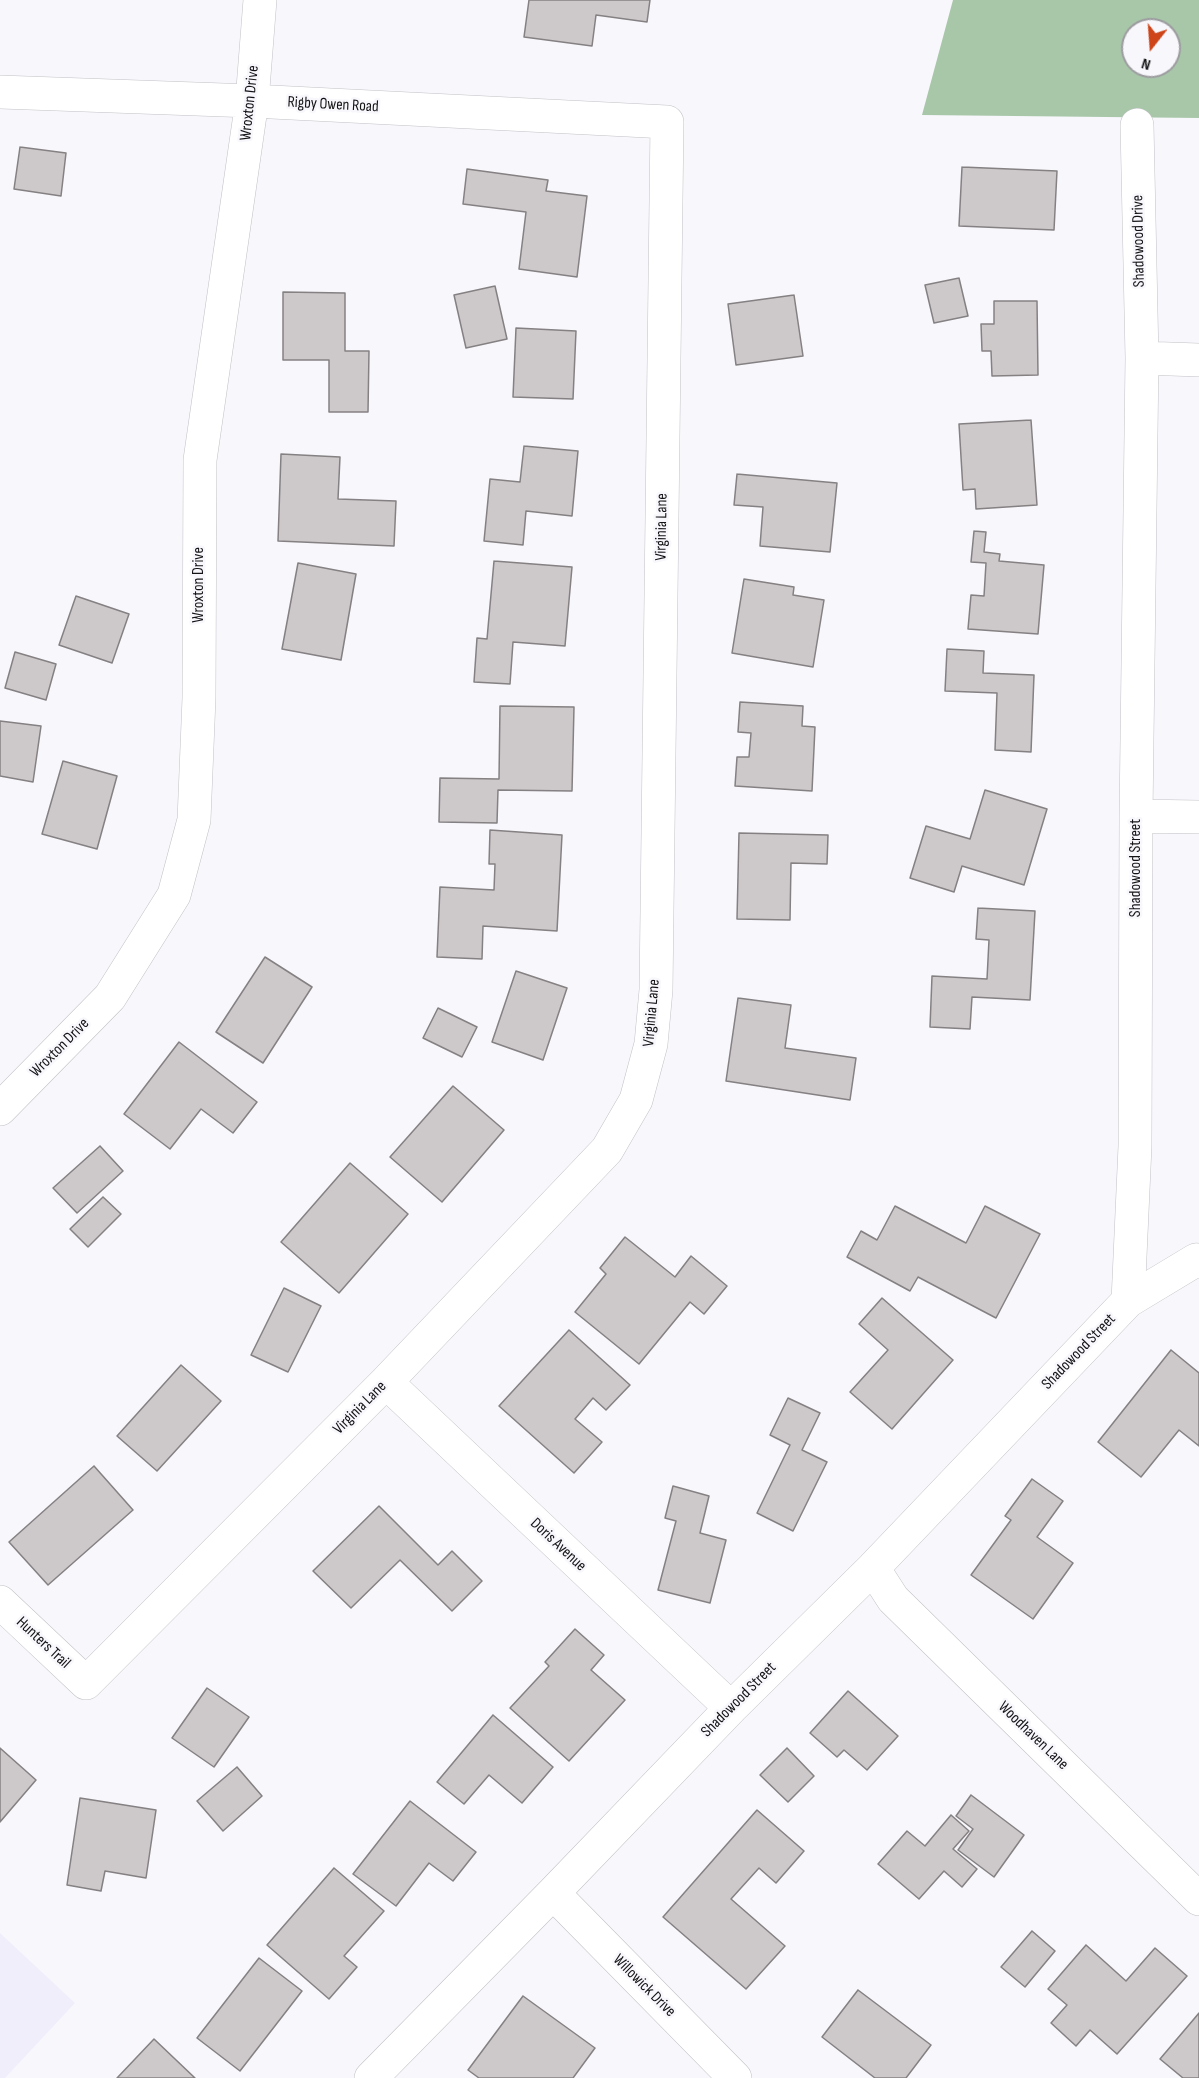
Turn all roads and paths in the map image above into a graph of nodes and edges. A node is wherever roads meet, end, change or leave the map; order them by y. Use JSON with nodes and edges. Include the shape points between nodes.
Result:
{"nodes":[{"id":1,"x":260,"y":0,"type":"edge"},
{"id":2,"x":0,"y":92,"type":"edge"},
{"id":3,"x":252,"y":101,"type":"junction"},
{"id":4,"x":667,"y":122,"type":"joint"},
{"id":5,"x":1137,"y":125,"type":"dead end"},
{"id":6,"x":1142,"y":358,"type":"junction"},
{"id":7,"x":1199,"y":360,"type":"edge"},
{"id":8,"x":1136,"y":816,"type":"junction"},
{"id":9,"x":1199,"y":817,"type":"edge"},
{"id":10,"x":0,"y":1109,"type":"edge"},
{"id":11,"x":1199,"y":1262,"type":"edge"},
{"id":12,"x":1128,"y":1301,"type":"junction"},
{"id":13,"x":386,"y":1382,"type":"junction"},
{"id":14,"x":873,"y":1568,"type":"junction"},
{"id":15,"x":0,"y":1602,"type":"edge"},
{"id":16,"x":86,"y":1683,"type":"joint"},
{"id":17,"x":730,"y":1708,"type":"junction"},
{"id":18,"x":553,"y":1893,"type":"junction"},
{"id":19,"x":1199,"y":1899,"type":"edge"},
{"id":20,"x":370,"y":2078,"type":"edge"},
{"id":21,"x":735,"y":2078,"type":"edge"}],
"edges":[{"from":1,"to":3,"type":"street","name":"Wroxton Drive"},
{"from":2,"to":3,"type":"street","name":"Rigby Owen Road"},
{"from":3,"to":4,"type":"street","name":"Rigby Owen Road"},
{"from":3,"to":10,"type":"street","name":"Wroxton Drive","via":[[200,460],[194,820],[174,895],[110,998]]},
{"from":4,"to":13,"type":"street","name":"Virginia Lane","via":[[656,990],[651,1044],[636,1100],[607,1150]]},
{"from":5,"to":6,"type":"street","name":"Shadowood Drive"},
{"from":6,"to":7,"type":"street"},
{"from":6,"to":8,"type":"street","name":"Shadowood Street"},
{"from":8,"to":9,"type":"street"},
{"from":8,"to":12,"type":"street","name":"Shadowood Street","via":[[1135,1146]]},
{"from":11,"to":12,"type":"street","via":[[1196,1260]]},
{"from":12,"to":14,"type":"street","name":"Shadowood Street"},
{"from":13,"to":16,"type":"street","name":"Virginia Lane"},
{"from":13,"to":17,"type":"street","name":"Doris Avenue"},
{"from":14,"to":17,"type":"street","name":"Shadowood Street"},
{"from":14,"to":19,"type":"street","name":"Woodhaven Lane","via":[[893,1599]]},
{"from":15,"to":16,"type":"street","name":"Hunters Trail"},
{"from":17,"to":18,"type":"street","name":"Shadowood Street"},
{"from":18,"to":20,"type":"street","name":"Shadowood Street"},
{"from":18,"to":21,"type":"street","name":"Willowick Drive"}]}
